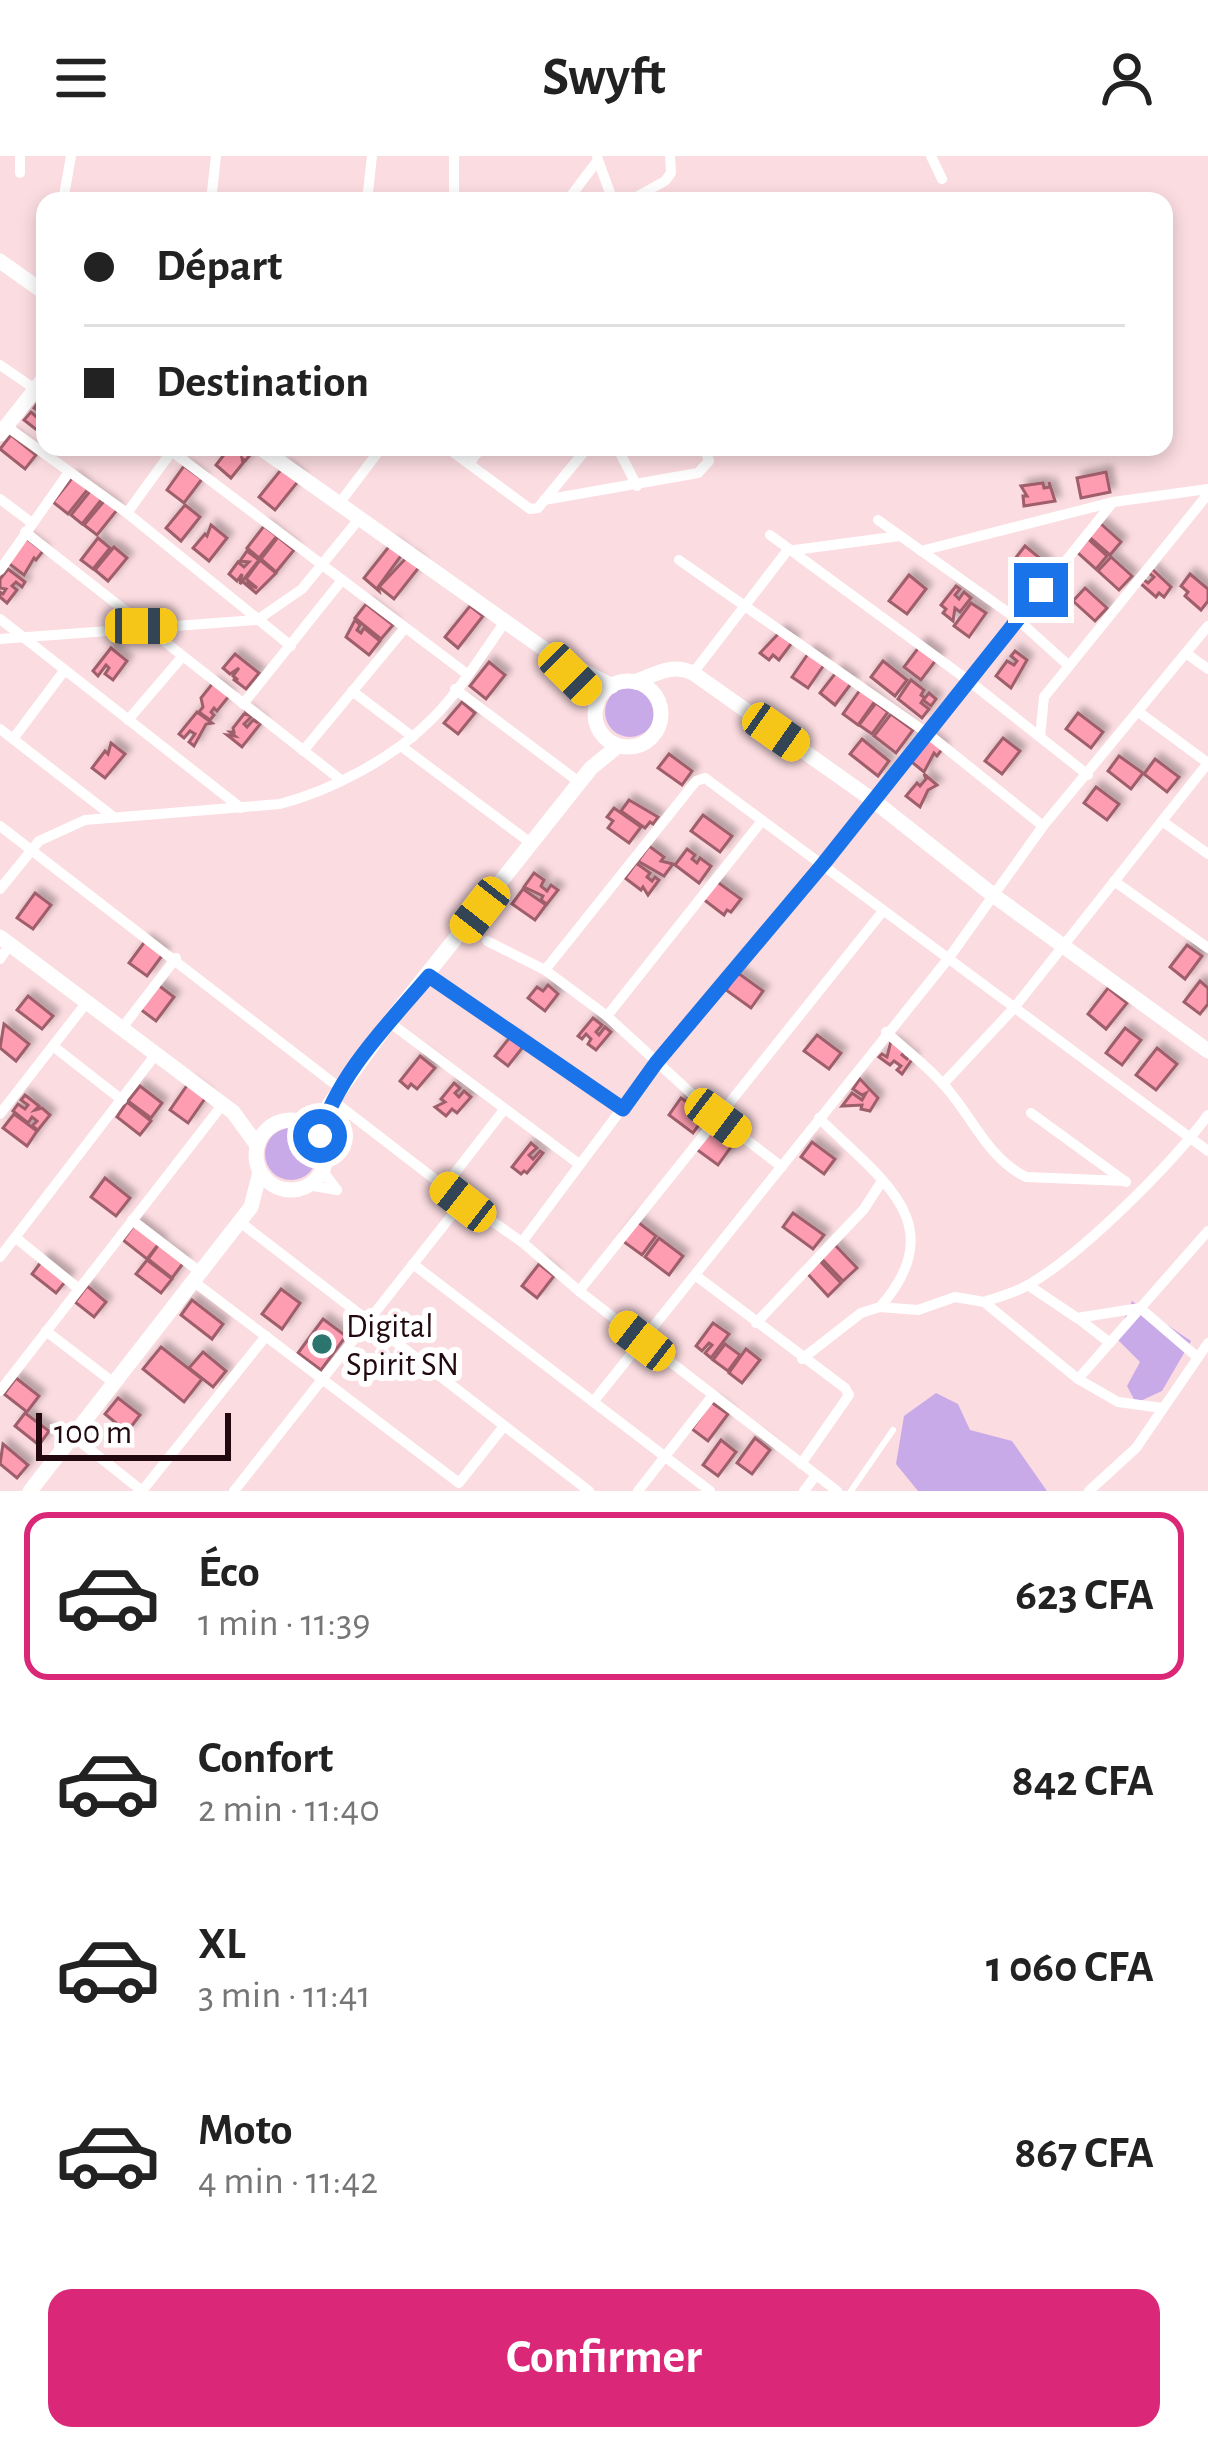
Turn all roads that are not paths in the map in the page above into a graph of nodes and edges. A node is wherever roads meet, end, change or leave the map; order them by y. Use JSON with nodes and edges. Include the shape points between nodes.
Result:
{"nodes":[{"id":1,"x":20,"y":156,"type":"edge"},
{"id":2,"x":70,"y":156,"type":"edge"},
{"id":3,"x":216,"y":156,"type":"edge"},
{"id":4,"x":372,"y":156,"type":"edge"},
{"id":5,"x":454,"y":156,"type":"edge"},
{"id":6,"x":670,"y":156,"type":"edge"},
{"id":7,"x":931,"y":156,"type":"edge"},
{"id":8,"x":598,"y":158,"type":"edge"},
{"id":9,"x":20,"y":173,"type":"dead end"},
{"id":10,"x":942,"y":178,"type":"dead end"},
{"id":11,"x":64,"y":192,"type":"edge"},
{"id":12,"x":212,"y":192,"type":"edge"},
{"id":13,"x":368,"y":192,"type":"edge"},
{"id":14,"x":454,"y":192,"type":"edge"},
{"id":15,"x":574,"y":192,"type":"edge"},
{"id":16,"x":610,"y":192,"type":"edge"},
{"id":17,"x":645,"y":192,"type":"edge"},
{"id":18,"x":0,"y":261,"type":"edge"},
{"id":19,"x":36,"y":286,"type":"edge"},
{"id":20,"x":0,"y":364,"type":"edge"},
{"id":21,"x":36,"y":381,"type":"edge"},
{"id":22,"x":36,"y":388,"type":"edge"},
{"id":23,"x":3,"y":430,"type":"edge"},
{"id":24,"x":36,"y":451,"type":"edge"},
{"id":25,"x":44,"y":456,"type":"edge"},
{"id":26,"x":164,"y":456,"type":"edge"},
{"id":27,"x":178,"y":456,"type":"edge"},
{"id":28,"x":271,"y":456,"type":"edge"},
{"id":29,"x":375,"y":456,"type":"edge"},
{"id":30,"x":459,"y":456,"type":"edge"},
{"id":31,"x":475,"y":456,"type":"edge"},
{"id":32,"x":581,"y":456,"type":"edge"},
{"id":33,"x":622,"y":456,"type":"edge"},
{"id":34,"x":708,"y":456,"type":"edge"},
{"id":35,"x":469,"y":463,"type":"junction"},
{"id":36,"x":69,"y":472,"type":"junction"},
{"id":37,"x":637,"y":486,"type":"junction"},
{"id":38,"x":1208,"y":492,"type":"edge"},
{"id":39,"x":0,"y":499,"type":"edge"},
{"id":40,"x":544,"y":500,"type":"junction"},
{"id":41,"x":1113,"y":502,"type":"junction"},
{"id":42,"x":338,"y":505,"type":"junction"},
{"id":43,"x":127,"y":513,"type":"junction"},
{"id":44,"x":358,"y":519,"type":"junction"},
{"id":45,"x":878,"y":520,"type":"dead end"},
{"id":46,"x":28,"y":528,"type":"junction"},
{"id":47,"x":770,"y":536,"type":"dead end"},
{"id":48,"x":900,"y":536,"type":"junction"},
{"id":49,"x":788,"y":551,"type":"junction"},
{"id":50,"x":921,"y":551,"type":"junction"},
{"id":51,"x":679,"y":560,"type":"dead end"},
{"id":52,"x":323,"y":564,"type":"junction"},
{"id":53,"x":0,"y":570,"type":"edge"},
{"id":54,"x":342,"y":580,"type":"junction"},
{"id":55,"x":742,"y":607,"type":"junction"},
{"id":56,"x":0,"y":619,"type":"edge"},
{"id":57,"x":1017,"y":619,"type":"junction"},
{"id":58,"x":257,"y":620,"type":"junction"},
{"id":59,"x":505,"y":622,"type":"junction"},
{"id":60,"x":141,"y":626,"type":"junction"},
{"id":61,"x":1208,"y":626,"type":"edge"},
{"id":62,"x":405,"y":628,"type":"junction"},
{"id":63,"x":19,"y":636,"type":"junction"},
{"id":64,"x":0,"y":638,"type":"edge"},
{"id":65,"x":291,"y":646,"type":"junction"},
{"id":66,"x":550,"y":654,"type":"junction"},
{"id":67,"x":1187,"y":654,"type":"junction"},
{"id":68,"x":182,"y":657,"type":"junction"},
{"id":69,"x":1068,"y":665,"type":"junction"},
{"id":70,"x":670,"y":668,"type":"junction"},
{"id":71,"x":1208,"y":669,"type":"edge"},
{"id":72,"x":64,"y":671,"type":"junction"},
{"id":73,"x":693,"y":673,"type":"junction"},
{"id":74,"x":467,"y":674,"type":"junction"},
{"id":75,"x":969,"y":681,"type":"junction"},
{"id":76,"x":635,"y":682,"type":"junction"},
{"id":77,"x":611,"y":686,"type":"junction"},
{"id":78,"x":455,"y":689,"type":"junction"},
{"id":79,"x":352,"y":691,"type":"junction"},
{"id":80,"x":656,"y":698,"type":"junction"},
{"id":81,"x":243,"y":704,"type":"junction"},
{"id":82,"x":597,"y":704,"type":"junction"},
{"id":83,"x":1140,"y":713,"type":"junction"},
{"id":84,"x":128,"y":720,"type":"junction"},
{"id":85,"x":597,"y":725,"type":"junction"},
{"id":86,"x":0,"y":729,"type":"edge"},
{"id":87,"x":927,"y":733,"type":"junction"},
{"id":88,"x":413,"y":736,"type":"junction"},
{"id":89,"x":1040,"y":736,"type":"junction"},
{"id":90,"x":13,"y":739,"type":"junction"},
{"id":91,"x":401,"y":746,"type":"junction"},
{"id":92,"x":618,"y":746,"type":"junction"},
{"id":93,"x":303,"y":751,"type":"junction"},
{"id":94,"x":1208,"y":763,"type":"edge"},
{"id":95,"x":585,"y":775,"type":"junction"},
{"id":96,"x":1088,"y":775,"type":"junction"},
{"id":97,"x":341,"y":780,"type":"junction"},
{"id":98,"x":874,"y":801,"type":"junction"},
{"id":99,"x":241,"y":808,"type":"junction"},
{"id":100,"x":112,"y":816,"type":"junction"},
{"id":101,"x":1162,"y":820,"type":"junction"},
{"id":102,"x":761,"y":822,"type":"junction"},
{"id":103,"x":0,"y":826,"type":"edge"},
{"id":104,"x":1043,"y":826,"type":"junction"},
{"id":105,"x":532,"y":844,"type":"junction"},
{"id":106,"x":30,"y":849,"type":"junction"},
{"id":107,"x":1208,"y":854,"type":"edge"},
{"id":108,"x":824,"y":863,"type":"junction"},
{"id":109,"x":1114,"y":881,"type":"junction"},
{"id":110,"x":0,"y":889,"type":"edge"},
{"id":111,"x":993,"y":895,"type":"junction"},
{"id":112,"x":883,"y":911,"type":"junction"},
{"id":113,"x":5,"y":940,"type":"edge"},
{"id":114,"x":487,"y":941,"type":"dead end"},
{"id":115,"x":1063,"y":946,"type":"junction"},
{"id":116,"x":1208,"y":948,"type":"edge"},
{"id":117,"x":176,"y":958,"type":"junction"},
{"id":118,"x":0,"y":959,"type":"edge"},
{"id":119,"x":948,"y":959,"type":"junction"},
{"id":120,"x":544,"y":970,"type":"junction"},
{"id":121,"x":429,"y":976,"type":"junction"},
{"id":122,"x":87,"y":1001,"type":"junction"},
{"id":123,"x":1014,"y":1008,"type":"junction"},
{"id":124,"x":607,"y":1016,"type":"junction"},
{"id":125,"x":389,"y":1022,"type":"junction"},
{"id":126,"x":122,"y":1028,"type":"junction"},
{"id":127,"x":886,"y":1032,"type":"junction"},
{"id":128,"x":53,"y":1046,"type":"junction"},
{"id":129,"x":1208,"y":1052,"type":"edge"},
{"id":130,"x":156,"y":1054,"type":"junction"},
{"id":131,"x":656,"y":1063,"type":"junction"},
{"id":132,"x":944,"y":1084,"type":"junction"},
{"id":133,"x":334,"y":1098,"type":"junction"},
{"id":134,"x":122,"y":1100,"type":"junction"},
{"id":135,"x":228,"y":1108,"type":"junction"},
{"id":136,"x":623,"y":1109,"type":"junction"},
{"id":137,"x":503,"y":1111,"type":"junction"},
{"id":138,"x":1031,"y":1113,"type":"dead end"},
{"id":139,"x":0,"y":1114,"type":"edge"},
{"id":140,"x":1208,"y":1115,"type":"edge"},
{"id":141,"x":718,"y":1118,"type":"junction"},
{"id":142,"x":819,"y":1118,"type":"junction"},
{"id":143,"x":299,"y":1120,"type":"junction"},
{"id":144,"x":273,"y":1124,"type":"junction"},
{"id":145,"x":320,"y":1136,"type":"junction"},
{"id":146,"x":1191,"y":1138,"type":"junction"},
{"id":147,"x":257,"y":1145,"type":"junction"},
{"id":148,"x":1208,"y":1151,"type":"edge"},
{"id":149,"x":579,"y":1164,"type":"junction"},
{"id":150,"x":782,"y":1167,"type":"junction"},
{"id":151,"x":260,"y":1172,"type":"junction"},
{"id":152,"x":882,"y":1181,"type":"junction"},
{"id":153,"x":1125,"y":1181,"type":"junction"},
{"id":154,"x":444,"y":1186,"type":"junction"},
{"id":155,"x":288,"y":1190,"type":"junction"},
{"id":156,"x":1138,"y":1190,"type":"junction"},
{"id":157,"x":463,"y":1202,"type":"junction"},
{"id":158,"x":251,"y":1207,"type":"junction"},
{"id":159,"x":133,"y":1220,"type":"junction"},
{"id":160,"x":240,"y":1222,"type":"junction"},
{"id":161,"x":1208,"y":1231,"type":"edge"},
{"id":162,"x":16,"y":1238,"type":"junction"},
{"id":163,"x":522,"y":1241,"type":"junction"},
{"id":164,"x":0,"y":1257,"type":"edge"},
{"id":165,"x":413,"y":1264,"type":"junction"},
{"id":166,"x":694,"y":1275,"type":"junction"},
{"id":167,"x":197,"y":1277,"type":"junction"},
{"id":168,"x":1028,"y":1285,"type":"junction"},
{"id":169,"x":79,"y":1289,"type":"junction"},
{"id":170,"x":579,"y":1291,"type":"junction"},
{"id":171,"x":984,"y":1302,"type":"junction"},
{"id":172,"x":880,"y":1307,"type":"junction"},
{"id":173,"x":1140,"y":1308,"type":"junction"},
{"id":174,"x":1077,"y":1318,"type":"junction"},
{"id":175,"x":368,"y":1322,"type":"junction"},
{"id":176,"x":756,"y":1323,"type":"junction"},
{"id":177,"x":46,"y":1331,"type":"junction"},
{"id":178,"x":266,"y":1336,"type":"junction"},
{"id":179,"x":642,"y":1341,"type":"junction"},
{"id":180,"x":1110,"y":1342,"type":"junction"},
{"id":181,"x":1208,"y":1343,"type":"edge"},
{"id":182,"x":1196,"y":1356,"type":"junction"},
{"id":183,"x":802,"y":1359,"type":"junction"},
{"id":184,"x":323,"y":1379,"type":"junction"},
{"id":185,"x":1078,"y":1379,"type":"junction"},
{"id":186,"x":114,"y":1383,"type":"junction"},
{"id":187,"x":0,"y":1391,"type":"edge"},
{"id":188,"x":713,"y":1395,"type":"junction"},
{"id":189,"x":593,"y":1402,"type":"junction"},
{"id":190,"x":1162,"y":1408,"type":"junction"},
{"id":191,"x":504,"y":1426,"type":"junction"},
{"id":192,"x":893,"y":1430,"type":"dead end"},
{"id":193,"x":73,"y":1436,"type":"junction"},
{"id":194,"x":664,"y":1456,"type":"junction"},
{"id":195,"x":801,"y":1464,"type":"junction"},
{"id":196,"x":816,"y":1475,"type":"junction"},
{"id":197,"x":30,"y":1491,"type":"edge"},
{"id":198,"x":234,"y":1491,"type":"edge"},
{"id":199,"x":589,"y":1491,"type":"edge"},
{"id":200,"x":638,"y":1491,"type":"edge"},
{"id":201,"x":710,"y":1491,"type":"edge"},
{"id":202,"x":804,"y":1491,"type":"edge"},
{"id":203,"x":837,"y":1491,"type":"edge"},
{"id":204,"x":851,"y":1491,"type":"edge"},
{"id":205,"x":1089,"y":1491,"type":"edge"}],
"edges":[{"from":1,"to":9,"type":"street"},
{"from":2,"to":11,"type":"street"},
{"from":3,"to":12,"type":"street"},
{"from":4,"to":13,"type":"street"},
{"from":5,"to":14,"type":"street"},
{"from":6,"to":17,"type":"street","via":[[671,172]]},
{"from":7,"to":10,"type":"street"},
{"from":8,"to":15,"type":"street"},
{"from":8,"to":16,"type":"street"},
{"from":18,"to":19,"type":"street"},
{"from":20,"to":21,"type":"street"},
{"from":22,"to":23,"type":"street"},
{"from":23,"to":24,"type":"street"},
{"from":25,"to":36,"type":"street"},
{"from":26,"to":43,"type":"street"},
{"from":27,"to":52,"type":"street"},
{"from":28,"to":42,"type":"street"},
{"from":29,"to":42,"type":"street"},
{"from":30,"to":35,"type":"street"},
{"from":31,"to":35,"type":"street"},
{"from":32,"to":40,"type":"street"},
{"from":33,"to":37,"type":"street"},
{"from":34,"to":37,"type":"street","via":[[698,473]]},
{"from":35,"to":40,"type":"street","via":[[530,509]]},
{"from":36,"to":43,"type":"street"},
{"from":36,"to":46,"type":"street"},
{"from":37,"to":40,"type":"street"},
{"from":38,"to":41,"type":"street"},
{"from":38,"to":69,"type":"street"},
{"from":39,"to":46,"type":"street"},
{"from":41,"to":50,"type":"street"},
{"from":41,"to":57,"type":"street"},
{"from":42,"to":44,"type":"street"},
{"from":43,"to":58,"type":"street"},
{"from":44,"to":52,"type":"street"},
{"from":44,"to":59,"type":"street"},
{"from":45,"to":48,"type":"street"},
{"from":46,"to":53,"type":"street"},
{"from":46,"to":60,"type":"street"},
{"from":47,"to":49,"type":"street"},
{"from":48,"to":49,"type":"street"},
{"from":48,"to":50,"type":"street"},
{"from":49,"to":55,"type":"street"},
{"from":49,"to":75,"type":"street"},
{"from":50,"to":57,"type":"street"},
{"from":51,"to":55,"type":"street"},
{"from":52,"to":54,"type":"street"},
{"from":52,"to":58,"type":"street"},
{"from":54,"to":62,"type":"street"},
{"from":54,"to":65,"type":"street"},
{"from":55,"to":73,"type":"street"},
{"from":55,"to":87,"type":"street"},
{"from":56,"to":63,"type":"street"},
{"from":57,"to":69,"type":"street"},
{"from":57,"to":75,"type":"street"},
{"from":58,"to":60,"type":"street"},
{"from":58,"to":65,"type":"street"},
{"from":59,"to":66,"type":"street"},
{"from":59,"to":74,"type":"street"},
{"from":60,"to":63,"type":"street"},
{"from":60,"to":68,"type":"street"},
{"from":61,"to":67,"type":"street"},
{"from":62,"to":74,"type":"street"},
{"from":62,"to":79,"type":"street"},
{"from":63,"to":64,"type":"street"},
{"from":63,"to":72,"type":"street"},
{"from":65,"to":81,"type":"street"},
{"from":66,"to":77,"type":"street"},
{"from":66,"to":82,"type":"street"},
{"from":67,"to":71,"type":"street"},
{"from":67,"to":83,"type":"street"},
{"from":68,"to":81,"type":"street"},
{"from":68,"to":84,"type":"street"},
{"from":69,"to":89,"type":"street","via":[[1044,697]]},
{"from":70,"to":73,"type":"street"},
{"from":70,"to":76,"type":"street"},
{"from":70,"to":80,"type":"street"},
{"from":72,"to":84,"type":"street"},
{"from":72,"to":90,"type":"street"},
{"from":73,"to":98,"type":"street"},
{"from":74,"to":78,"type":"street"},
{"from":75,"to":87,"type":"street"},
{"from":75,"to":89,"type":"street"},
{"from":76,"to":77,"type":"street"},
{"from":76,"to":80,"type":"street"},
{"from":77,"to":82,"type":"street"},
{"from":78,"to":88,"type":"street"},
{"from":78,"to":95,"type":"street"},
{"from":79,"to":88,"type":"street"},
{"from":79,"to":93,"type":"street"},
{"from":80,"to":92,"type":"street","via":[[655,734]]},
{"from":81,"to":93,"type":"street"},
{"from":82,"to":85,"type":"street"},
{"from":83,"to":94,"type":"street"},
{"from":83,"to":96,"type":"street"},
{"from":84,"to":99,"type":"street"},
{"from":85,"to":92,"type":"street"},
{"from":85,"to":95,"type":"street"},
{"from":86,"to":90,"type":"street"},
{"from":87,"to":98,"type":"street"},
{"from":87,"to":104,"type":"street"},
{"from":88,"to":91,"type":"street"},
{"from":89,"to":96,"type":"street"},
{"from":90,"to":100,"type":"street"},
{"from":91,"to":97,"type":"street"},
{"from":91,"to":105,"type":"street"},
{"from":92,"to":95,"type":"street"},
{"from":93,"to":97,"type":"street"},
{"from":94,"to":101,"type":"street"},
{"from":95,"to":105,"type":"street"},
{"from":96,"to":104,"type":"street"},
{"from":97,"to":99,"type":"street","via":[[303,798]]},
{"from":98,"to":108,"type":"street"},
{"from":98,"to":111,"type":"street"},
{"from":99,"to":100,"type":"street"},
{"from":100,"to":106,"type":"street","via":[[61,828]]},
{"from":101,"to":107,"type":"street"},
{"from":101,"to":109,"type":"street"},
{"from":102,"to":108,"type":"street"},
{"from":102,"to":120,"type":"street","via":[[705,778],[696,781]]},
{"from":102,"to":124,"type":"street"},
{"from":103,"to":106,"type":"street"},
{"from":104,"to":111,"type":"street"},
{"from":105,"to":121,"type":"street"},
{"from":106,"to":110,"type":"street"},
{"from":106,"to":117,"type":"street"},
{"from":108,"to":112,"type":"street"},
{"from":108,"to":131,"type":"street"},
{"from":109,"to":115,"type":"street"},
{"from":109,"to":116,"type":"street"},
{"from":111,"to":115,"type":"street"},
{"from":111,"to":119,"type":"street"},
{"from":112,"to":119,"type":"street"},
{"from":112,"to":141,"type":"street"},
{"from":113,"to":118,"type":"street"},
{"from":113,"to":122,"type":"street"},
{"from":114,"to":120,"type":"street"},
{"from":115,"to":123,"type":"street"},
{"from":115,"to":129,"type":"street"},
{"from":117,"to":126,"type":"street"},
{"from":117,"to":133,"type":"street"},
{"from":119,"to":123,"type":"street"},
{"from":119,"to":127,"type":"street"},
{"from":120,"to":124,"type":"street"},
{"from":121,"to":125,"type":"street"},
{"from":121,"to":136,"type":"street"},
{"from":122,"to":126,"type":"street"},
{"from":122,"to":128,"type":"street"},
{"from":123,"to":132,"type":"street"},
{"from":123,"to":146,"type":"street"},
{"from":124,"to":131,"type":"street"},
{"from":125,"to":133,"type":"street"},
{"from":125,"to":137,"type":"street"},
{"from":126,"to":130,"type":"street"},
{"from":127,"to":132,"type":"street"},
{"from":127,"to":142,"type":"street"},
{"from":128,"to":134,"type":"street"},
{"from":128,"to":139,"type":"street"},
{"from":130,"to":134,"type":"street"},
{"from":130,"to":135,"type":"street"},
{"from":131,"to":136,"type":"street"},
{"from":131,"to":141,"type":"street"},
{"from":132,"to":153,"type":"street","via":[[1014,1171]]},
{"from":133,"to":143,"type":"street"},
{"from":133,"to":145,"type":"street"},
{"from":133,"to":154,"type":"street"},
{"from":134,"to":162,"type":"street"},
{"from":135,"to":144,"type":"street"},
{"from":135,"to":147,"type":"street"},
{"from":135,"to":159,"type":"street"},
{"from":136,"to":149,"type":"street"},
{"from":137,"to":149,"type":"street"},
{"from":137,"to":154,"type":"street"},
{"from":138,"to":153,"type":"street"},
{"from":140,"to":146,"type":"street"},
{"from":141,"to":150,"type":"street"},
{"from":141,"to":170,"type":"street"},
{"from":142,"to":150,"type":"street"},
{"from":142,"to":152,"type":"street"},
{"from":143,"to":144,"type":"street"},
{"from":143,"to":145,"type":"street"},
{"from":144,"to":147,"type":"street"},
{"from":145,"to":155,"type":"street","via":[[322,1170]]},
{"from":146,"to":148,"type":"street"},
{"from":146,"to":156,"type":"street"},
{"from":147,"to":151,"type":"street"},
{"from":149,"to":163,"type":"street"},
{"from":150,"to":166,"type":"street"},
{"from":151,"to":155,"type":"street"},
{"from":151,"to":158,"type":"street"},
{"from":152,"to":172,"type":"street","via":[[913,1229],[899,1286]]},
{"from":152,"to":176,"type":"street"},
{"from":153,"to":156,"type":"street"},
{"from":154,"to":157,"type":"street"},
{"from":155,"to":158,"type":"street"},
{"from":156,"to":168,"type":"street"},
{"from":157,"to":163,"type":"street"},
{"from":157,"to":165,"type":"street"},
{"from":158,"to":160,"type":"street"},
{"from":159,"to":167,"type":"street"},
{"from":159,"to":169,"type":"street"},
{"from":160,"to":167,"type":"street"},
{"from":160,"to":175,"type":"street"},
{"from":161,"to":173,"type":"street"},
{"from":162,"to":164,"type":"street"},
{"from":162,"to":169,"type":"street"},
{"from":163,"to":170,"type":"street"},
{"from":165,"to":175,"type":"street"},
{"from":165,"to":189,"type":"street"},
{"from":166,"to":176,"type":"street"},
{"from":166,"to":179,"type":"street"},
{"from":167,"to":178,"type":"street"},
{"from":167,"to":186,"type":"street"},
{"from":168,"to":171,"type":"street"},
{"from":168,"to":174,"type":"street"},
{"from":169,"to":177,"type":"street"},
{"from":170,"to":179,"type":"street"},
{"from":171,"to":172,"type":"street","via":[[955,1298],[907,1312]]},
{"from":171,"to":185,"type":"street"},
{"from":172,"to":183,"type":"street"},
{"from":173,"to":174,"type":"street"},
{"from":173,"to":180,"type":"street"},
{"from":173,"to":182,"type":"street"},
{"from":174,"to":180,"type":"street"},
{"from":175,"to":184,"type":"street"},
{"from":175,"to":191,"type":"street"},
{"from":176,"to":183,"type":"street"},
{"from":177,"to":186,"type":"street"},
{"from":177,"to":187,"type":"street"},
{"from":178,"to":184,"type":"street"},
{"from":178,"to":193,"type":"street","via":[[142,1491]]},
{"from":179,"to":188,"type":"street"},
{"from":179,"to":189,"type":"street"},
{"from":180,"to":185,"type":"street"},
{"from":181,"to":182,"type":"street"},
{"from":182,"to":190,"type":"street"},
{"from":183,"to":195,"type":"street","via":[[848,1395]]},
{"from":184,"to":191,"type":"street","via":[[459,1483]]},
{"from":184,"to":198,"type":"street"},
{"from":185,"to":190,"type":"street","via":[[1118,1402]]},
{"from":186,"to":193,"type":"street"},
{"from":188,"to":194,"type":"street"},
{"from":188,"to":195,"type":"street"},
{"from":189,"to":194,"type":"street"},
{"from":190,"to":205,"type":"street","via":[[1136,1448]]},
{"from":191,"to":199,"type":"street"},
{"from":192,"to":204,"type":"lane"},
{"from":193,"to":197,"type":"street"},
{"from":194,"to":200,"type":"street"},
{"from":194,"to":201,"type":"street"},
{"from":195,"to":196,"type":"street"},
{"from":196,"to":202,"type":"street"},
{"from":196,"to":203,"type":"street"}]}
